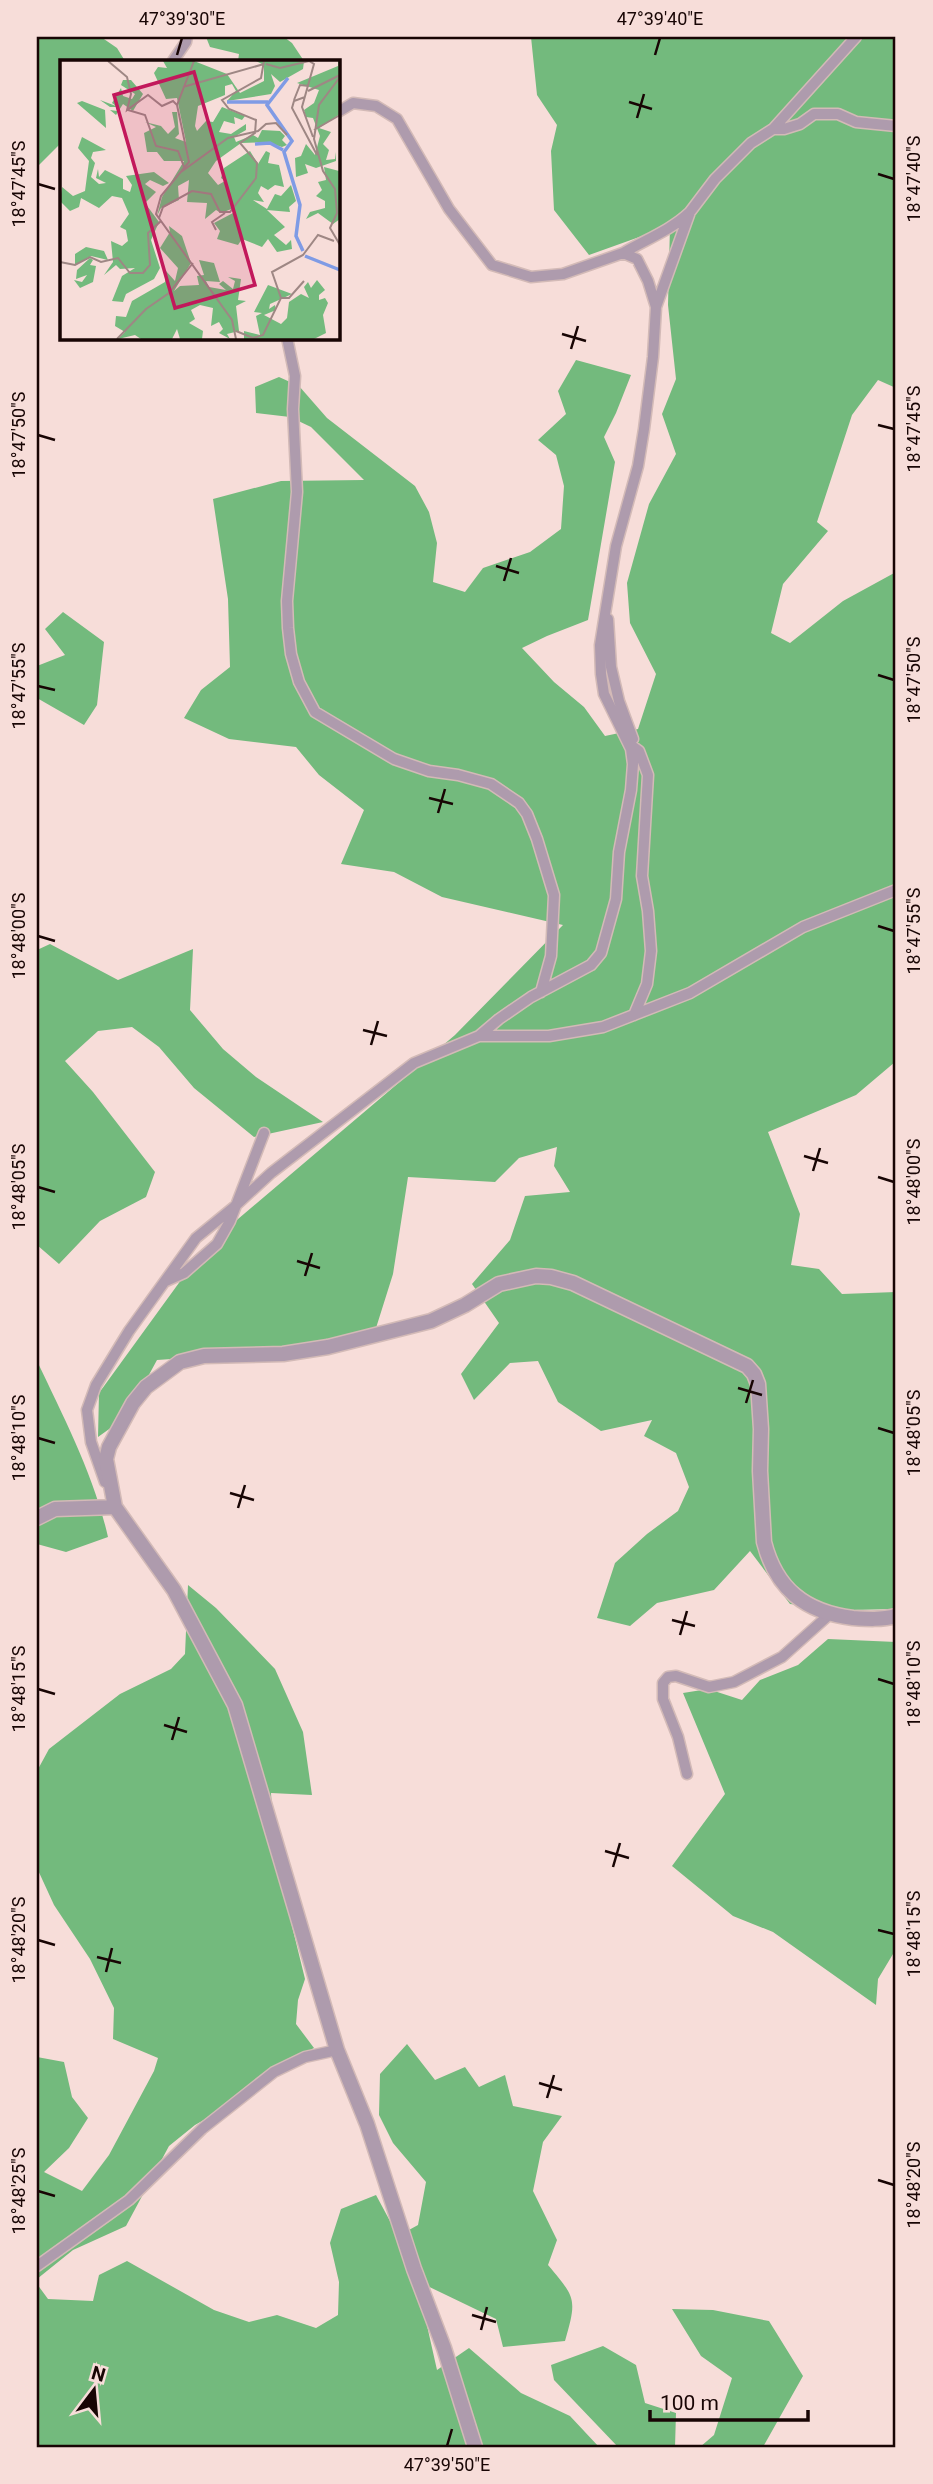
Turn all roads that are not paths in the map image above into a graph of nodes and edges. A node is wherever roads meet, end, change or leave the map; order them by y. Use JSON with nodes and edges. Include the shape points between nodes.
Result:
{"nodes":[{"id":1,"x":187,"y":37,"type":"edge"},
{"id":2,"x":856,"y":37,"type":"edge"},
{"id":3,"x":174,"y":60,"type":"edge"},
{"id":4,"x":340,"y":111,"type":"edge"},
{"id":5,"x":896,"y":125,"type":"edge"},
{"id":6,"x":773,"y":129,"type":"junction"},
{"id":7,"x":690,"y":212,"type":"junction"},
{"id":8,"x":623,"y":253,"type":"junction"},
{"id":9,"x":656,"y":307,"type":"junction"},
{"id":10,"x":287,"y":340,"type":"edge"},
{"id":11,"x":606,"y":607,"type":"junction"},
{"id":12,"x":628,"y":743,"type":"junction"},
{"id":13,"x":639,"y":751,"type":"junction"},
{"id":14,"x":896,"y":890,"type":"edge"},
{"id":15,"x":541,"y":992,"type":"junction"},
{"id":16,"x":634,"y":1015,"type":"junction"},
{"id":17,"x":479,"y":1036,"type":"junction"},
{"id":18,"x":264,"y":1133,"type":"dead end"},
{"id":19,"x":234,"y":1207,"type":"junction"},
{"id":20,"x":164,"y":1282,"type":"junction"},
{"id":21,"x":115,"y":1507,"type":"junction"},
{"id":22,"x":37,"y":1518,"type":"edge"},
{"id":23,"x":830,"y":1614,"type":"junction"},
{"id":24,"x":896,"y":1616,"type":"edge"},
{"id":25,"x":687,"y":1774,"type":"dead end"},
{"id":26,"x":337,"y":2050,"type":"junction"},
{"id":27,"x":37,"y":2266,"type":"edge"},
{"id":28,"x":475,"y":2447,"type":"edge"}],
"edges":[{"from":1,"to":3,"type":"street"},
{"from":2,"to":6,"type":"street"},
{"from":4,"to":8,"type":"street","via":[[353,103],[376,106],[397,119],[449,209],[492,265],[531,277],[595,264]]},
{"from":5,"to":6,"type":"street","via":[[814,114],[800,124]]},
{"from":6,"to":7,"type":"street","via":[[751,143],[715,179]]},
{"from":7,"to":8,"type":"street","via":[[677,225]]},
{"from":7,"to":9,"type":"street"},
{"from":8,"to":9,"type":"street","via":[[636,259]]},
{"from":9,"to":11,"type":"street","via":[[638,466],[618,538]]},
{"from":10,"to":15,"type":"street","via":[[295,376],[297,492],[287,615],[299,682],[315,712],[394,760],[491,784],[519,803],[537,839],[556,905],[551,956]]},
{"from":11,"to":12,"type":"street","via":[[600,645],[602,684]]},
{"from":11,"to":13,"type":"street","via":[[611,667]]},
{"from":12,"to":13,"type":"street"},
{"from":12,"to":15,"type":"street","via":[[633,764],[631,790],[615,899],[601,953],[585,969]]},
{"from":13,"to":16,"type":"street","via":[[649,775],[642,876],[652,942],[647,984]]},
{"from":14,"to":16,"type":"street","via":[[803,927],[690,993]]},
{"from":15,"to":17,"type":"street"},
{"from":16,"to":17,"type":"street","via":[[603,1027],[549,1035]]},
{"from":17,"to":19,"type":"street","via":[[414,1063]]},
{"from":18,"to":19,"type":"street"},
{"from":19,"to":20,"type":"street","via":[[196,1238]]},
{"from":19,"to":20,"type":"street","via":[[217,1244],[184,1273]]},
{"from":20,"to":21,"type":"street","via":[[96,1385],[88,1410],[91,1442]]},
{"from":21,"to":22,"type":"street","via":[[55,1508]]},
{"from":21,"to":23,"type":"street","via":[[106,1459],[114,1435],[146,1387],[180,1362],[204,1356],[283,1354],[328,1347],[431,1321],[511,1280],[551,1277],[724,1354],[754,1374],[767,1553],[783,1586],[796,1598]]},
{"from":21,"to":26,"type":"street","via":[[174,1590],[234,1705]]},
{"from":23,"to":24,"type":"street","via":[[870,1619]]},
{"from":23,"to":25,"type":"street","via":[[782,1657],[734,1682],[709,1687],[668,1677],[663,1683],[663,1699]]},
{"from":26,"to":27,"type":"street","via":[[305,2057],[274,2072],[202,2129],[129,2200]]},
{"from":26,"to":28,"type":"street","via":[[367,2124]]}]}
